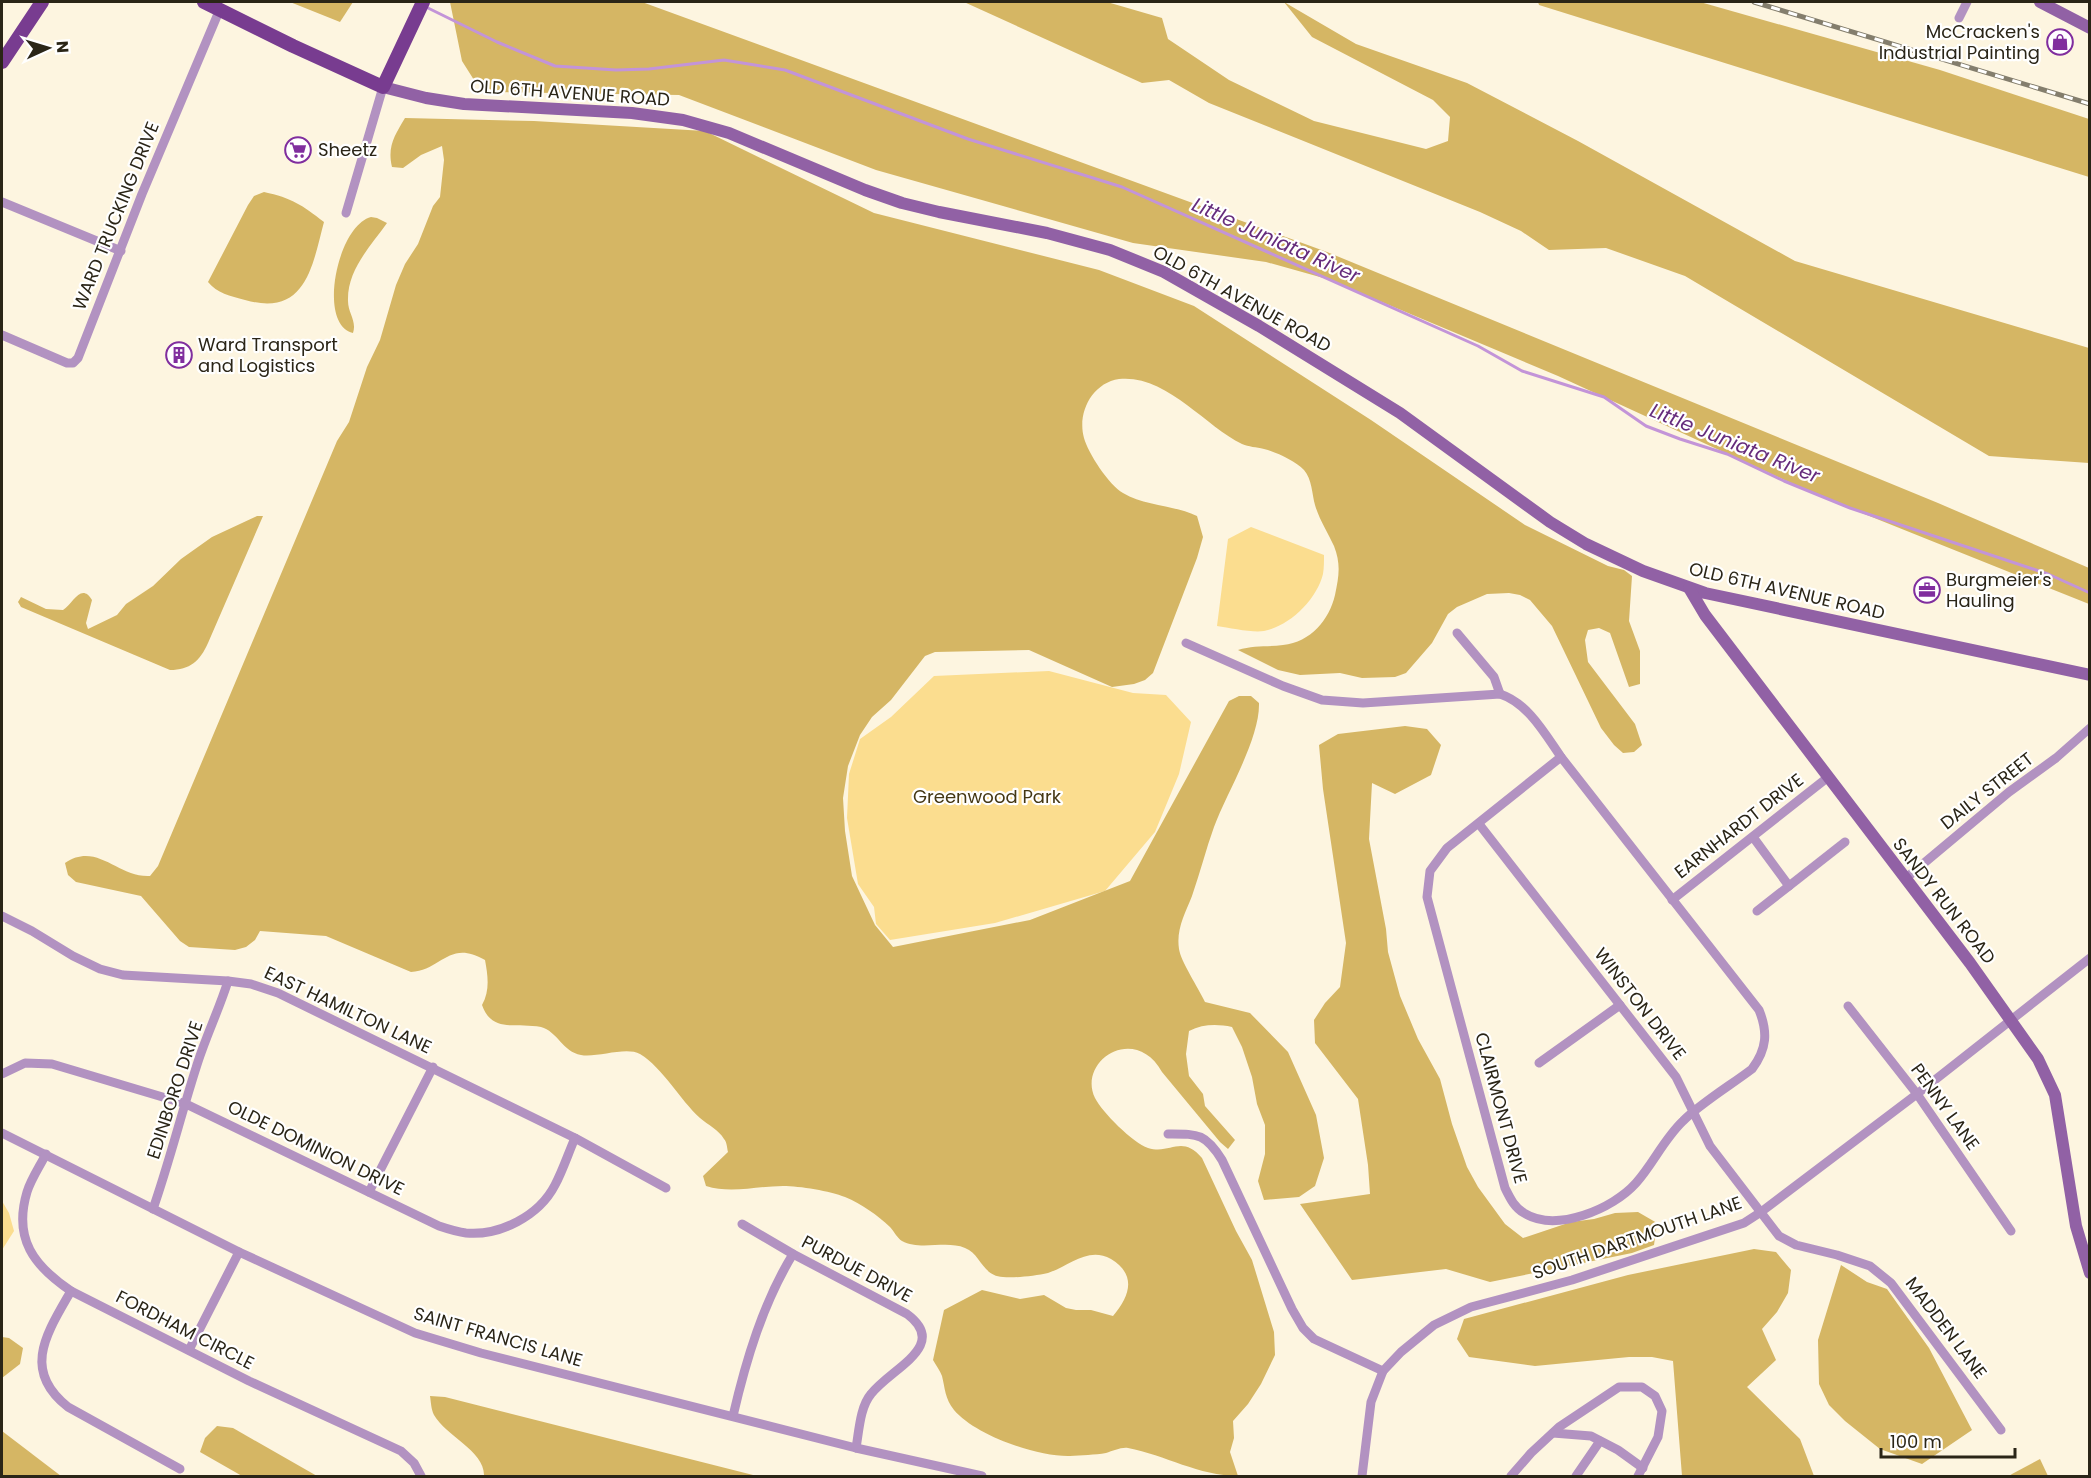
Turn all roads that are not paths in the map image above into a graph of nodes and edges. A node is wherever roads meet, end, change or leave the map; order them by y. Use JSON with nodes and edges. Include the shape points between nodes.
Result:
{"nodes":[{"id":1,"x":42,"y":2,"type":"edge"},
{"id":2,"x":204,"y":2,"type":"edge"},
{"id":3,"x":1967,"y":2,"type":"edge"},
{"id":4,"x":2040,"y":2,"type":"edge"},
{"id":5,"x":421,"y":6,"type":"edge"},
{"id":6,"x":220,"y":9,"type":"junction"},
{"id":7,"x":1959,"y":18,"type":"dead end"},
{"id":8,"x":2090,"y":28,"type":"edge"},
{"id":9,"x":2,"y":62,"type":"edge"},
{"id":10,"x":383,"y":87,"type":"junction"},
{"id":11,"x":2,"y":202,"type":"edge"},
{"id":12,"x":346,"y":213,"type":"dead end"},
{"id":13,"x":121,"y":251,"type":"junction"},
{"id":14,"x":2,"y":335,"type":"edge"},
{"id":15,"x":1689,"y":588,"type":"junction"},
{"id":16,"x":1457,"y":633,"type":"dead end"},
{"id":17,"x":1186,"y":643,"type":"dead end"},
{"id":18,"x":2090,"y":675,"type":"edge"},
{"id":19,"x":1500,"y":694,"type":"junction"},
{"id":20,"x":2090,"y":728,"type":"edge"},
{"id":21,"x":1561,"y":757,"type":"junction"},
{"id":22,"x":1827,"y":778,"type":"junction"},
{"id":23,"x":1479,"y":824,"type":"junction"},
{"id":24,"x":1753,"y":837,"type":"junction"},
{"id":25,"x":1845,"y":842,"type":"dead end"},
{"id":26,"x":1905,"y":879,"type":"junction"},
{"id":27,"x":1789,"y":886,"type":"junction"},
{"id":28,"x":1672,"y":900,"type":"junction"},
{"id":29,"x":1757,"y":911,"type":"dead end"},
{"id":30,"x":2,"y":916,"type":"edge"},
{"id":31,"x":2090,"y":958,"type":"edge"},
{"id":32,"x":228,"y":981,"type":"junction"},
{"id":33,"x":1620,"y":1005,"type":"junction"},
{"id":34,"x":1848,"y":1006,"type":"dead end"},
{"id":35,"x":2011,"y":1018,"type":"junction"},
{"id":36,"x":1539,"y":1063,"type":"dead end"},
{"id":37,"x":433,"y":1067,"type":"junction"},
{"id":38,"x":2,"y":1074,"type":"edge"},
{"id":39,"x":1917,"y":1094,"type":"junction"},
{"id":40,"x":186,"y":1104,"type":"junction"},
{"id":41,"x":1693,"y":1113,"type":"junction"},
{"id":42,"x":2,"y":1133,"type":"edge"},
{"id":43,"x":1168,"y":1134,"type":"dead end"},
{"id":44,"x":575,"y":1138,"type":"junction"},
{"id":45,"x":46,"y":1154,"type":"junction"},
{"id":46,"x":666,"y":1188,"type":"dead end"},
{"id":47,"x":369,"y":1192,"type":"junction"},
{"id":48,"x":153,"y":1209,"type":"junction"},
{"id":49,"x":1761,"y":1212,"type":"junction"},
{"id":50,"x":742,"y":1224,"type":"dead end"},
{"id":51,"x":2011,"y":1231,"type":"dead end"},
{"id":52,"x":239,"y":1252,"type":"junction"},
{"id":53,"x":793,"y":1254,"type":"junction"},
{"id":54,"x":2090,"y":1273,"type":"edge"},
{"id":55,"x":71,"y":1291,"type":"junction"},
{"id":56,"x":189,"y":1350,"type":"junction"},
{"id":57,"x":1383,"y":1371,"type":"junction"},
{"id":58,"x":734,"y":1416,"type":"junction"},
{"id":59,"x":2001,"y":1430,"type":"dead end"},
{"id":60,"x":1552,"y":1433,"type":"junction"},
{"id":61,"x":1600,"y":1441,"type":"junction"},
{"id":62,"x":856,"y":1448,"type":"junction"},
{"id":63,"x":180,"y":1469,"type":"dead end"},
{"id":64,"x":1640,"y":1472,"type":"edge"},
{"id":65,"x":421,"y":1476,"type":"edge"},
{"id":66,"x":982,"y":1476,"type":"edge"},
{"id":67,"x":1362,"y":1476,"type":"edge"},
{"id":68,"x":1511,"y":1476,"type":"edge"},
{"id":69,"x":1576,"y":1476,"type":"edge"}],
"edges":[{"from":1,"to":9,"type":"main road"},
{"from":2,"to":6,"type":"main road","name":"OLD 6TH AVENUE ROAD"},
{"from":3,"to":7,"type":"street"},
{"from":4,"to":8,"type":"main road"},
{"from":5,"to":10,"type":"main road"},
{"from":6,"to":10,"type":"main road","name":"OLD 6TH AVENUE ROAD"},
{"from":6,"to":13,"type":"street","name":"WARD TRUCKING DRIVE"},
{"from":10,"to":12,"type":"street"},
{"from":10,"to":15,"type":"main road","name":"OLD 6TH AVENUE ROAD","via":[[464,104],[632,113],[683,120],[744,139],[902,203],[1110,250],[1188,285],[1364,389],[1580,540]]},
{"from":11,"to":13,"type":"street"},
{"from":13,"to":14,"type":"street","name":"WARD TRUCKING DRIVE","via":[[81,352],[73,363]]},
{"from":15,"to":18,"type":"main road","name":"OLD 6TH AVENUE ROAD"},
{"from":15,"to":22,"type":"main road","name":"SANDY RUN ROAD"},
{"from":16,"to":19,"type":"street","via":[[1494,677]]},
{"from":17,"to":19,"type":"street","via":[[1322,700],[1363,703]]},
{"from":19,"to":21,"type":"street","name":"CLAIRMONT DRIVE","via":[[1523,707]]},
{"from":20,"to":26,"type":"street","name":"DAILY STREET"},
{"from":21,"to":23,"type":"street","name":"CLAIRMONT DRIVE"},
{"from":21,"to":28,"type":"street","name":"CLAIRMONT DRIVE"},
{"from":22,"to":24,"type":"street","name":"EARNHARDT DRIVE"},
{"from":22,"to":26,"type":"main road","name":"SANDY RUN ROAD"},
{"from":23,"to":33,"type":"street","name":"WINSTON DRIVE"},
{"from":23,"to":41,"type":"street","name":"CLAIRMONT DRIVE","via":[[1437,860],[1430,871],[1427,897],[1512,1203],[1533,1217],[1565,1220],[1612,1203],[1635,1184]]},
{"from":24,"to":27,"type":"street"},
{"from":24,"to":28,"type":"street","name":"EARNHARDT DRIVE"},
{"from":25,"to":27,"type":"street"},
{"from":26,"to":35,"type":"main road","name":"SANDY RUN ROAD"},
{"from":27,"to":29,"type":"street"},
{"from":28,"to":41,"type":"street","name":"CLAIRMONT DRIVE","via":[[1759,1010],[1766,1035],[1752,1069]]},
{"from":30,"to":32,"type":"street","name":"EAST HAMILTON LANE","via":[[100,969],[123,975]]},
{"from":31,"to":35,"type":"street","name":"SOUTH DARTMOUTH LANE"},
{"from":32,"to":37,"type":"street","name":"EAST HAMILTON LANE","via":[[278,993]]},
{"from":32,"to":40,"type":"street","name":"EDINBORO DRIVE"},
{"from":33,"to":36,"type":"street"},
{"from":33,"to":41,"type":"street","name":"WINSTON DRIVE","via":[[1676,1077]]},
{"from":34,"to":39,"type":"street","name":"PENNY LANE"},
{"from":35,"to":39,"type":"street","name":"SOUTH DARTMOUTH LANE"},
{"from":35,"to":54,"type":"main road","name":"SANDY RUN ROAD","via":[[2045,1071],[2055,1095],[2076,1226]]},
{"from":37,"to":44,"type":"street","name":"EAST HAMILTON LANE"},
{"from":37,"to":47,"type":"street"},
{"from":38,"to":40,"type":"street","name":"OLDE DOMINION DRIVE","via":[[25,1063],[52,1064]]},
{"from":39,"to":49,"type":"street","name":"SOUTH DARTMOUTH LANE"},
{"from":39,"to":51,"type":"street","name":"PENNY LANE"},
{"from":40,"to":47,"type":"street","name":"OLDE DOMINION DRIVE"},
{"from":40,"to":48,"type":"street","name":"EDINBORO DRIVE"},
{"from":41,"to":49,"type":"street","name":"WINSTON DRIVE","via":[[1710,1146]]},
{"from":42,"to":45,"type":"street","name":"SAINT FRANCIS LANE"},
{"from":43,"to":57,"type":"street","via":[[1195,1134],[1213,1145],[1306,1332],[1326,1346]]},
{"from":44,"to":46,"type":"street","name":"EAST HAMILTON LANE"},
{"from":44,"to":47,"type":"street","name":"OLDE DOMINION DRIVE","via":[[544,1201],[497,1230],[465,1233],[439,1226]]},
{"from":45,"to":48,"type":"street","name":"SAINT FRANCIS LANE"},
{"from":45,"to":55,"type":"street","name":"FORDHAM CIRCLE","via":[[27,1191],[22,1227],[41,1268]]},
{"from":48,"to":52,"type":"street","name":"SAINT FRANCIS LANE"},
{"from":49,"to":57,"type":"street","name":"SOUTH DARTMOUTH LANE","via":[[1744,1222],[1572,1280],[1460,1311],[1422,1334]]},
{"from":49,"to":59,"type":"street","name":"MADDEN LANE","via":[[1779,1236],[1796,1245],[1870,1266],[1892,1283]]},
{"from":50,"to":53,"type":"street","name":"PURDUE DRIVE"},
{"from":52,"to":56,"type":"street"},
{"from":52,"to":58,"type":"street","name":"SAINT FRANCIS LANE","via":[[415,1333]]},
{"from":53,"to":58,"type":"street","via":[[750,1351]]},
{"from":53,"to":62,"type":"street","name":"PURDUE DRIVE","via":[[907,1314],[922,1328],[924,1337],[916,1353],[866,1401]]},
{"from":55,"to":56,"type":"street","name":"FORDHAM CIRCLE"},
{"from":55,"to":63,"type":"street","via":[[42,1350],[46,1382],[68,1407]]},
{"from":56,"to":65,"type":"street","name":"FORDHAM CIRCLE","via":[[401,1451]]},
{"from":57,"to":67,"type":"street","name":"SOUTH DARTMOUTH LANE","via":[[1371,1402]]},
{"from":58,"to":62,"type":"street","name":"SAINT FRANCIS LANE"},
{"from":60,"to":61,"type":"street"},
{"from":60,"to":64,"type":"street","via":[[1619,1387],[1642,1387],[1655,1396],[1662,1411],[1658,1437]]},
{"from":60,"to":68,"type":"street"},
{"from":61,"to":64,"type":"street","via":[[1618,1450]]},
{"from":61,"to":69,"type":"street"},
{"from":62,"to":66,"type":"street","name":"SAINT FRANCIS LANE"}]}
